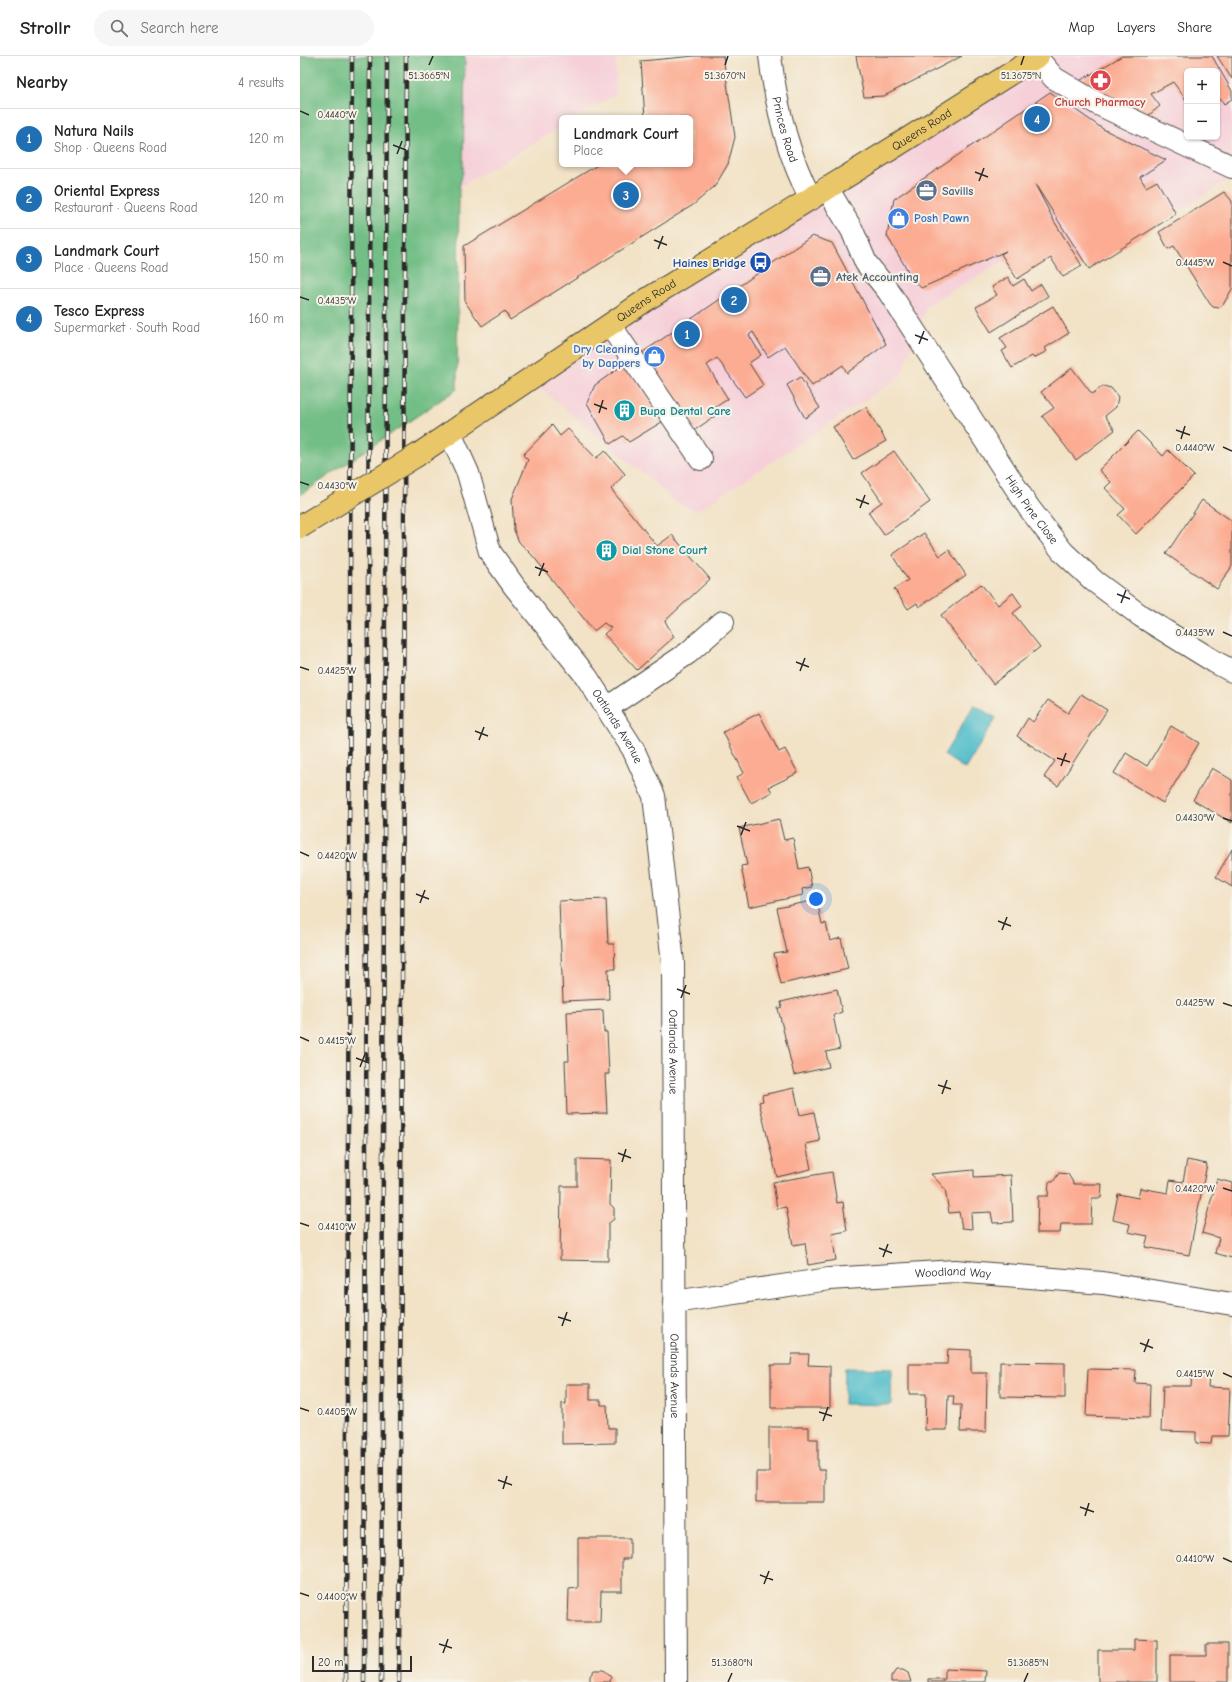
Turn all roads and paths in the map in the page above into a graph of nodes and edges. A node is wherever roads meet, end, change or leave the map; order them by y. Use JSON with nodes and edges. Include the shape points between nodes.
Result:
{"nodes":[{"id":1,"x":770,"y":56,"type":"edge"},
{"id":2,"x":1037,"y":56,"type":"edge"},
{"id":3,"x":1232,"y":167,"type":"edge"},
{"id":4,"x":819,"y":193,"type":"junction"},
{"id":5,"x":610,"y":325,"type":"junction"},
{"id":6,"x":450,"y":433,"type":"junction"},
{"id":7,"x":701,"y":459,"type":"dead end"},
{"id":8,"x":300,"y":527,"type":"edge"},
{"id":9,"x":723,"y":622,"type":"dead end"},
{"id":10,"x":1232,"y":671,"type":"edge"},
{"id":11,"x":607,"y":708,"type":"junction"},
{"id":12,"x":674,"y":1302,"type":"junction"},
{"id":13,"x":1232,"y":1304,"type":"edge"},
{"id":14,"x":676,"y":1682,"type":"edge"}],
"edges":[{"from":1,"to":4,"type":"street","name":"Princes Road","via":[[790,154],[800,178]]},
{"from":2,"to":3,"type":"street","via":[[1054,78],[1098,104]]},
{"from":2,"to":4,"type":"main road","name":"Queens Road"},
{"from":4,"to":5,"type":"main road","name":"Queens Road","via":[[649,298]]},
{"from":4,"to":10,"type":"street","name":"High Pine Close","via":[[852,230],[866,263],[889,292],[1029,508],[1063,552],[1094,581],[1140,616]]},
{"from":5,"to":6,"type":"main road","name":"Queens Road"},
{"from":5,"to":7,"type":"street"},
{"from":6,"to":8,"type":"main road","name":"Queens Road","bridge":true},
{"from":6,"to":11,"type":"street","name":"Oatlands Avenue","via":[[468,473],[490,552],[586,676]]},
{"from":9,"to":11,"type":"street","via":[[688,653]]},
{"from":11,"to":12,"type":"street","name":"Oatlands Avenue","via":[[634,749],[654,796],[673,964]]},
{"from":12,"to":13,"type":"street","name":"Woodland Way","via":[[829,1279],[955,1271],[1103,1283]]},
{"from":12,"to":14,"type":"street","name":"Oatlands Avenue"}]}
